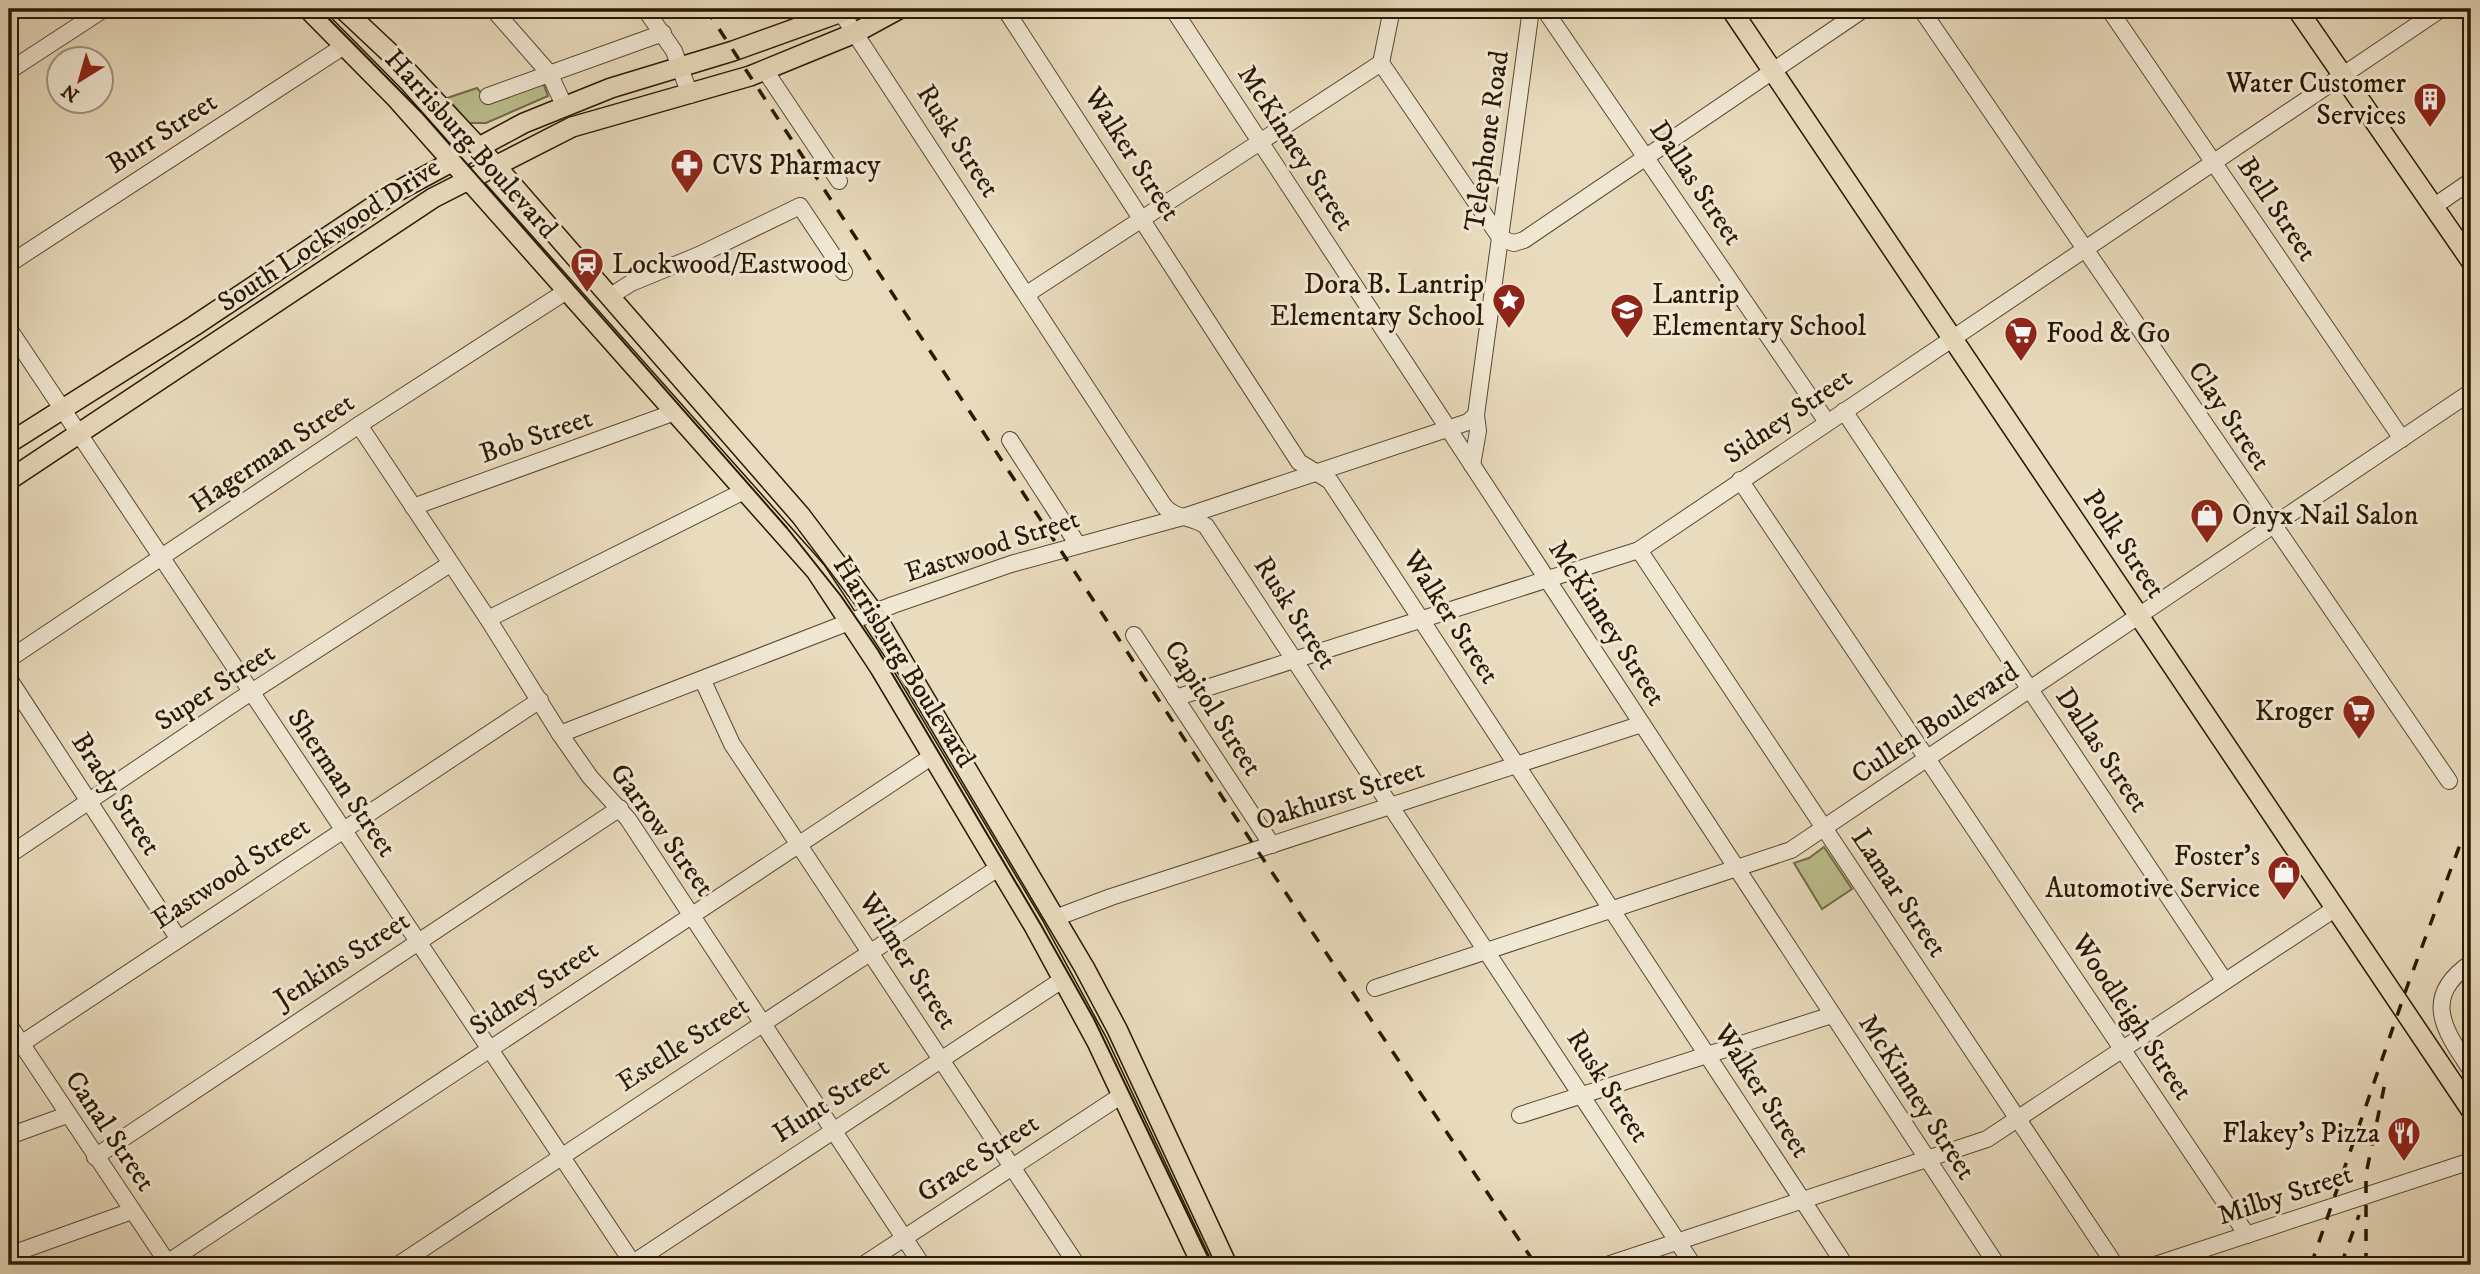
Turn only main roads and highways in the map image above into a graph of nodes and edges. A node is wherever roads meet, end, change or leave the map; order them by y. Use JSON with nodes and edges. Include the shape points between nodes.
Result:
{"nodes":[{"id":1,"x":308,"y":9,"type":"edge"},
{"id":2,"x":343,"y":9,"type":"edge"},
{"id":3,"x":899,"y":9,"type":"edge"},
{"id":4,"x":1731,"y":9,"type":"edge"},
{"id":5,"x":2297,"y":9,"type":"edge"},
{"id":6,"x":844,"y":10,"type":"edge"},
{"id":7,"x":479,"y":147,"type":"junction"},
{"id":8,"x":452,"y":160,"type":"junction"},
{"id":9,"x":495,"y":165,"type":"junction"},
{"id":10,"x":468,"y":179,"type":"junction"},
{"id":11,"x":320,"y":240,"type":"junction"},
{"id":12,"x":2471,"y":261,"type":"edge"},
{"id":13,"x":337,"y":263,"type":"junction"},
{"id":14,"x":194,"y":326,"type":"junction"},
{"id":15,"x":208,"y":347,"type":"junction"},
{"id":16,"x":9,"y":443,"type":"edge"},
{"id":17,"x":9,"y":480,"type":"edge"},
{"id":18,"x":2471,"y":1110,"type":"edge"},
{"id":19,"x":1196,"y":1263,"type":"edge"},
{"id":20,"x":1227,"y":1265,"type":"edge"}],
"edges":[{"from":1,"to":8,"type":"main road","name":"Harrisburg Boulevard"},
{"from":2,"to":7,"type":"main road","name":"Harrisburg Boulevard"},
{"from":3,"to":9,"type":"main road","name":"South Lockwood Drive","via":[[855,33],[764,69],[572,127]]},
{"from":4,"to":18,"type":"main road","name":"Polk Street"},
{"from":5,"to":12,"type":"main road"},
{"from":6,"to":7,"type":"main road","name":"South Lockwood Drive","via":[[564,105]]},
{"from":7,"to":8,"type":"main road","name":"South Lockwood Drive"},
{"from":7,"to":9,"type":"main road","name":"Harrisburg Boulevard"},
{"from":8,"to":10,"type":"main road","name":"Harrisburg Boulevard"},
{"from":8,"to":11,"type":"main road","name":"South Lockwood Drive"},
{"from":9,"to":10,"type":"main road","name":"South Lockwood Drive"},
{"from":9,"to":20,"type":"main road","name":"Harrisburg Boulevard","via":[[801,516],[874,613],[1116,1029]]},
{"from":10,"to":13,"type":"main road","name":"South Lockwood Drive"},
{"from":10,"to":19,"type":"main road","name":"Harrisburg Boulevard","via":[[746,490],[816,571],[852,623],[1062,980],[1122,1095]]},
{"from":11,"to":13,"type":"main road"},
{"from":11,"to":14,"type":"main road","name":"South Lockwood Drive"},
{"from":13,"to":15,"type":"main road","name":"South Lockwood Drive"},
{"from":14,"to":15,"type":"main road"},
{"from":14,"to":16,"type":"main road","name":"South Lockwood Drive"},
{"from":15,"to":17,"type":"main road","name":"South Lockwood Drive"}]}
